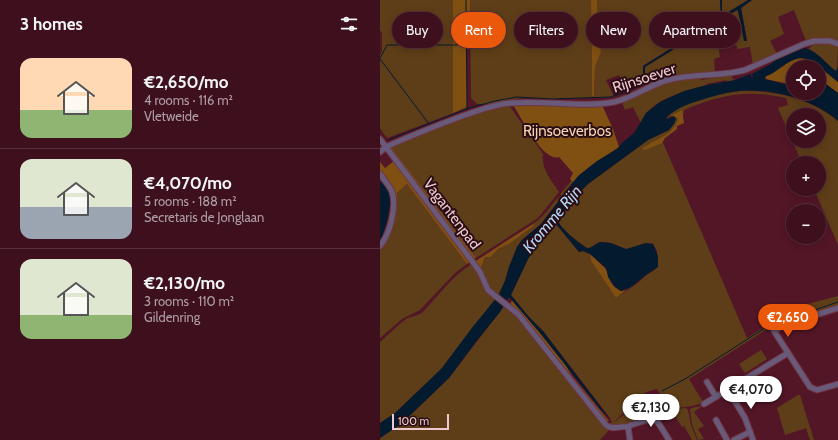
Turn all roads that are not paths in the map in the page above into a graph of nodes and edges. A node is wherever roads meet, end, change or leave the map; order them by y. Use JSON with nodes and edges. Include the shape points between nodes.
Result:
{"nodes":[{"id":1,"x":838,"y":44,"type":"edge"},
{"id":2,"x":380,"y":139,"type":"edge"},
{"id":3,"x":386,"y":147,"type":"junction"},
{"id":4,"x":380,"y":152,"type":"edge"},
{"id":5,"x":380,"y":174,"type":"edge"},
{"id":6,"x":380,"y":246,"type":"edge"},
{"id":7,"x":838,"y":308,"type":"edge"},
{"id":8,"x":788,"y":353,"type":"junction"},
{"id":9,"x":707,"y":382,"type":"dead end"},
{"id":10,"x":838,"y":384,"type":"edge"},
{"id":11,"x":728,"y":390,"type":"junction"},
{"id":12,"x":716,"y":397,"type":"junction"},
{"id":13,"x":704,"y":404,"type":"dead end"},
{"id":14,"x":670,"y":411,"type":"dead end"},
{"id":15,"x":656,"y":420,"type":"junction"},
{"id":16,"x":716,"y":420,"type":"dead end"},
{"id":17,"x":628,"y":427,"type":"junction"},
{"id":18,"x":750,"y":432,"type":"junction"},
{"id":19,"x":630,"y":440,"type":"edge"},
{"id":20,"x":669,"y":440,"type":"edge"},
{"id":21,"x":727,"y":440,"type":"edge"},
{"id":22,"x":734,"y":440,"type":"edge"},
{"id":23,"x":753,"y":440,"type":"edge"}],
"edges":[{"from":1,"to":3,"type":"street","name":"Rijnsoever","via":[[814,41],[745,70],[668,80],[615,102],[502,104],[454,119]]},
{"from":2,"to":3,"type":"street","name":"Vagantenpad"},
{"from":3,"to":4,"type":"street","name":"Rijnsoever"},
{"from":3,"to":17,"type":"street","name":"Vagantenpad","via":[[476,267],[488,290],[518,314],[606,425],[612,428]]},
{"from":5,"to":6,"type":"street","via":[[390,188],[393,210],[389,232]]},
{"from":7,"to":8,"type":"street","via":[[784,325],[774,331]]},
{"from":8,"to":10,"type":"street","via":[[814,390]]},
{"from":8,"to":11,"type":"street"},
{"from":9,"to":12,"type":"street"},
{"from":11,"to":12,"type":"street"},
{"from":11,"to":18,"type":"street","via":[[745,418]]},
{"from":12,"to":13,"type":"street"},
{"from":14,"to":15,"type":"street"},
{"from":15,"to":17,"type":"street","via":[[652,418]]},
{"from":15,"to":20,"type":"street"},
{"from":16,"to":21,"type":"street"},
{"from":17,"to":19,"type":"street"},
{"from":18,"to":22,"type":"street"},
{"from":18,"to":23,"type":"street"}]}
